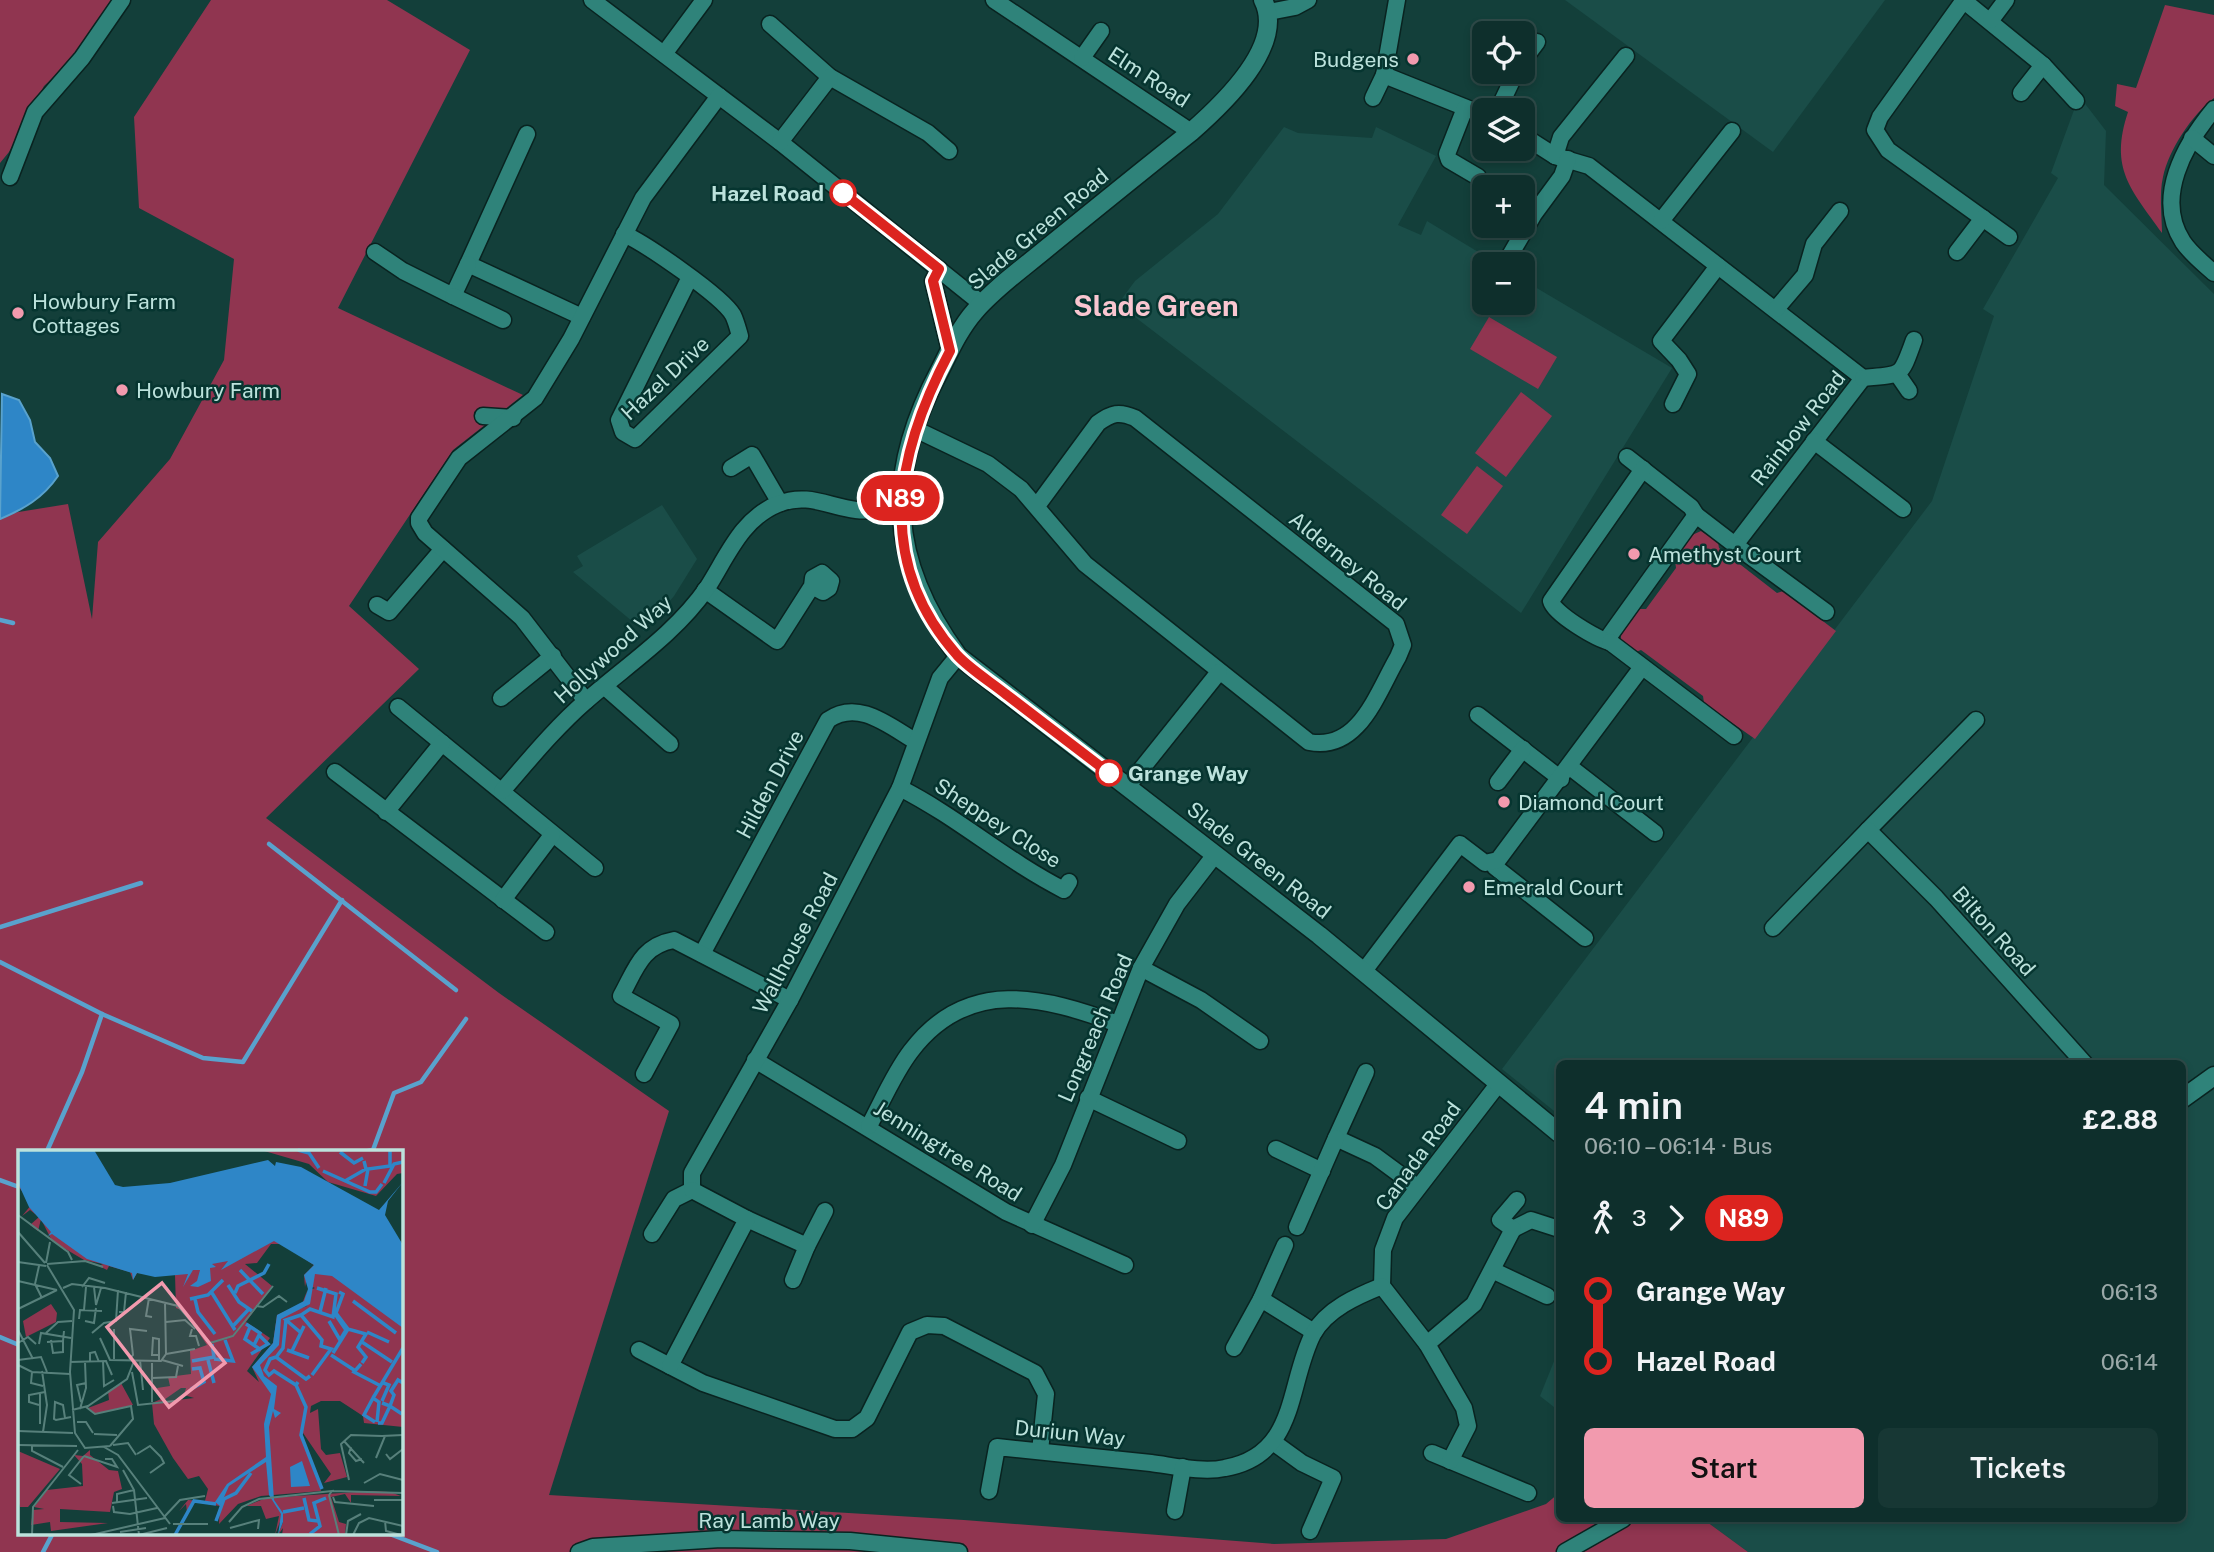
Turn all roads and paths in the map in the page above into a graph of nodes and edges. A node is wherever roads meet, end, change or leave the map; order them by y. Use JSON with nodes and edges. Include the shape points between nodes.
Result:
{"nodes":[{"id":1,"x":121,"y":0,"type":"edge"},
{"id":2,"x":592,"y":0,"type":"edge"},
{"id":3,"x":704,"y":0,"type":"edge"},
{"id":4,"x":994,"y":0,"type":"edge"},
{"id":5,"x":1308,"y":0,"type":"edge"},
{"id":6,"x":1397,"y":0,"type":"edge"},
{"id":7,"x":1964,"y":0,"type":"edge"},
{"id":8,"x":2006,"y":0,"type":"edge"},
{"id":9,"x":1266,"y":6,"type":"edge"},
{"id":10,"x":1991,"y":20,"type":"junction"},
{"id":11,"x":770,"y":24,"type":"dead end"},
{"id":12,"x":1101,"y":31,"type":"dead end"},
{"id":13,"x":1537,"y":42,"type":"dead end"},
{"id":14,"x":1535,"y":45,"type":"edge"},
{"id":15,"x":664,"y":54,"type":"junction"},
{"id":16,"x":1626,"y":56,"type":"dead end"},
{"id":17,"x":1082,"y":58,"type":"junction"},
{"id":18,"x":2042,"y":65,"type":"junction"},
{"id":19,"x":1384,"y":75,"type":"junction"},
{"id":20,"x":830,"y":77,"type":"junction"},
{"id":21,"x":2021,"y":93,"type":"dead end"},
{"id":22,"x":719,"y":96,"type":"junction"},
{"id":23,"x":1373,"y":99,"type":"dead end"},
{"id":24,"x":2076,"y":101,"type":"dead end"},
{"id":25,"x":1465,"y":108,"type":"junction"},
{"id":26,"x":2214,"y":109,"type":"edge"},
{"id":27,"x":1472,"y":111,"type":"edge"},
{"id":28,"x":1732,"y":131,"type":"dead end"},
{"id":29,"x":1191,"y":132,"type":"junction"},
{"id":30,"x":527,"y":134,"type":"dead end"},
{"id":31,"x":2192,"y":138,"type":"junction"},
{"id":32,"x":780,"y":142,"type":"junction"},
{"id":33,"x":1535,"y":142,"type":"edge"},
{"id":34,"x":949,"y":151,"type":"dead end"},
{"id":35,"x":2214,"y":156,"type":"edge"},
{"id":36,"x":1562,"y":158,"type":"junction"},
{"id":37,"x":1475,"y":175,"type":"edge"},
{"id":38,"x":10,"y":177,"type":"dead end"},
{"id":39,"x":1840,"y":211,"type":"dead end"},
{"id":40,"x":1983,"y":218,"type":"junction"},
{"id":41,"x":1661,"y":221,"type":"junction"},
{"id":42,"x":624,"y":234,"type":"junction"},
{"id":43,"x":2009,"y":237,"type":"dead end"},
{"id":44,"x":375,"y":252,"type":"dead end"},
{"id":45,"x":1512,"y":252,"type":"edge"},
{"id":46,"x":1957,"y":252,"type":"dead end"},
{"id":47,"x":468,"y":264,"type":"junction"},
{"id":48,"x":1718,"y":265,"type":"junction"},
{"id":49,"x":939,"y":269,"type":"junction"},
{"id":50,"x":2214,"y":273,"type":"edge"},
{"id":51,"x":690,"y":277,"type":"junction"},
{"id":52,"x":453,"y":296,"type":"junction"},
{"id":53,"x":982,"y":304,"type":"junction"},
{"id":54,"x":1776,"y":309,"type":"junction"},
{"id":55,"x":582,"y":317,"type":"junction"},
{"id":56,"x":503,"y":320,"type":"dead end"},
{"id":57,"x":1914,"y":340,"type":"dead end"},
{"id":58,"x":950,"y":351,"type":"junction"},
{"id":59,"x":1898,"y":375,"type":"junction"},
{"id":60,"x":1863,"y":378,"type":"junction"},
{"id":61,"x":1909,"y":391,"type":"dead end"},
{"id":62,"x":1673,"y":404,"type":"dead end"},
{"id":63,"x":483,"y":415,"type":"dead end"},
{"id":64,"x":513,"y":418,"type":"junction"},
{"id":65,"x":915,"y":429,"type":"junction"},
{"id":66,"x":1814,"y":441,"type":"junction"},
{"id":67,"x":1627,"y":457,"type":"dead end"},
{"id":68,"x":731,"y":468,"type":"dead end"},
{"id":69,"x":1643,"y":469,"type":"junction"},
{"id":70,"x":780,"y":503,"type":"junction"},
{"id":71,"x":1037,"y":506,"type":"junction"},
{"id":72,"x":899,"y":508,"type":"junction"},
{"id":73,"x":1903,"y":509,"type":"dead end"},
{"id":74,"x":1696,"y":515,"type":"junction"},
{"id":75,"x":1735,"y":545,"type":"junction"},
{"id":76,"x":443,"y":550,"type":"junction"},
{"id":77,"x":812,"y":586,"type":"dead end"},
{"id":78,"x":705,"y":590,"type":"junction"},
{"id":79,"x":377,"y":605,"type":"dead end"},
{"id":80,"x":1826,"y":611,"type":"dead end"},
{"id":81,"x":1610,"y":642,"type":"junction"},
{"id":82,"x":553,"y":656,"type":"junction"},
{"id":83,"x":958,"y":656,"type":"junction"},
{"id":84,"x":1642,"y":667,"type":"junction"},
{"id":85,"x":1219,"y":672,"type":"junction"},
{"id":86,"x":605,"y":687,"type":"junction"},
{"id":87,"x":501,"y":698,"type":"dead end"},
{"id":88,"x":586,"y":701,"type":"junction"},
{"id":89,"x":398,"y":707,"type":"dead end"},
{"id":90,"x":1478,"y":715,"type":"dead end"},
{"id":91,"x":1976,"y":720,"type":"dead end"},
{"id":92,"x":1734,"y":736,"type":"dead end"},
{"id":93,"x":915,"y":741,"type":"junction"},
{"id":94,"x":443,"y":743,"type":"junction"},
{"id":95,"x":670,"y":744,"type":"dead end"},
{"id":96,"x":1523,"y":749,"type":"junction"},
{"id":97,"x":335,"y":772,"type":"dead end"},
{"id":98,"x":1566,"y":773,"type":"junction"},
{"id":99,"x":1498,"y":782,"type":"dead end"},
{"id":100,"x":1127,"y":787,"type":"junction"},
{"id":101,"x":900,"y":788,"type":"junction"},
{"id":102,"x":502,"y":791,"type":"junction"},
{"id":103,"x":386,"y":811,"type":"junction"},
{"id":104,"x":1868,"y":830,"type":"junction"},
{"id":105,"x":1655,"y":832,"type":"dead end"},
{"id":106,"x":552,"y":835,"type":"junction"},
{"id":107,"x":1214,"y":856,"type":"junction"},
{"id":108,"x":1492,"y":862,"type":"junction"},
{"id":109,"x":595,"y":868,"type":"dead end"},
{"id":110,"x":1064,"y":890,"type":"dead end"},
{"id":111,"x":503,"y":900,"type":"junction"},
{"id":112,"x":1773,"y":928,"type":"dead end"},
{"id":113,"x":546,"y":932,"type":"dead end"},
{"id":114,"x":1585,"y":938,"type":"dead end"},
{"id":115,"x":702,"y":954,"type":"junction"},
{"id":116,"x":1141,"y":968,"type":"junction"},
{"id":117,"x":1364,"y":971,"type":"junction"},
{"id":118,"x":790,"y":1000,"type":"junction"},
{"id":119,"x":1118,"y":1024,"type":"junction"},
{"id":120,"x":1260,"y":1041,"type":"dead end"},
{"id":121,"x":755,"y":1060,"type":"junction"},
{"id":122,"x":2081,"y":1060,"type":"edge"},
{"id":123,"x":1366,"y":1072,"type":"dead end"},
{"id":124,"x":644,"y":1074,"type":"dead end"},
{"id":125,"x":2214,"y":1076,"type":"edge"},
{"id":126,"x":1499,"y":1083,"type":"junction"},
{"id":127,"x":2186,"y":1096,"type":"edge"},
{"id":128,"x":1088,"y":1098,"type":"junction"},
{"id":129,"x":869,"y":1126,"type":"junction"},
{"id":130,"x":1556,"y":1130,"type":"edge"},
{"id":131,"x":1336,"y":1138,"type":"junction"},
{"id":132,"x":1178,"y":1142,"type":"dead end"},
{"id":133,"x":1276,"y":1149,"type":"dead end"},
{"id":134,"x":1322,"y":1171,"type":"junction"},
{"id":135,"x":1417,"y":1187,"type":"junction"},
{"id":136,"x":692,"y":1191,"type":"junction"},
{"id":137,"x":1517,"y":1200,"type":"dead end"},
{"id":138,"x":825,"y":1211,"type":"dead end"},
{"id":139,"x":747,"y":1219,"type":"junction"},
{"id":140,"x":1032,"y":1226,"type":"junction"},
{"id":141,"x":1297,"y":1227,"type":"dead end"},
{"id":142,"x":1556,"y":1228,"type":"edge"},
{"id":143,"x":1513,"y":1229,"type":"junction"},
{"id":144,"x":652,"y":1234,"type":"dead end"},
{"id":145,"x":1285,"y":1245,"type":"dead end"},
{"id":146,"x":807,"y":1246,"type":"junction"},
{"id":147,"x":1125,"y":1265,"type":"dead end"},
{"id":148,"x":1494,"y":1271,"type":"junction"},
{"id":149,"x":793,"y":1280,"type":"dead end"},
{"id":150,"x":1382,"y":1286,"type":"junction"},
{"id":151,"x":1547,"y":1296,"type":"dead end"},
{"id":152,"x":1261,"y":1299,"type":"junction"},
{"id":153,"x":1314,"y":1332,"type":"junction"},
{"id":154,"x":1427,"y":1345,"type":"junction"},
{"id":155,"x":1234,"y":1348,"type":"dead end"},
{"id":156,"x":639,"y":1350,"type":"dead end"},
{"id":157,"x":670,"y":1366,"type":"junction"},
{"id":158,"x":1273,"y":1442,"type":"junction"},
{"id":159,"x":1040,"y":1451,"type":"junction"},
{"id":160,"x":1432,"y":1453,"type":"dead end"},
{"id":161,"x":1450,"y":1461,"type":"junction"},
{"id":162,"x":1183,"y":1467,"type":"junction"},
{"id":163,"x":989,"y":1491,"type":"dead end"},
{"id":164,"x":1528,"y":1493,"type":"dead end"},
{"id":165,"x":1175,"y":1511,"type":"dead end"},
{"id":166,"x":1618,"y":1522,"type":"edge"},
{"id":167,"x":1310,"y":1531,"type":"dead end"},
{"id":168,"x":579,"y":1552,"type":"edge"},
{"id":169,"x":959,"y":1552,"type":"edge"},
{"id":170,"x":1565,"y":1552,"type":"edge"}],
"edges":[{"from":1,"to":38,"type":"street","via":[[82,58],[35,112]]},
{"from":2,"to":15,"type":"street"},
{"from":3,"to":15,"type":"street"},
{"from":4,"to":17,"type":"street","name":"Elm Road"},
{"from":5,"to":9,"type":"street","name":"Slade Green Road","via":[[1295,8]]},
{"from":6,"to":19,"type":"street"},
{"from":7,"to":10,"type":"street"},
{"from":7,"to":40,"type":"street","via":[[1875,130],[1888,150]]},
{"from":8,"to":10,"type":"street"},
{"from":9,"to":29,"type":"street","name":"Slade Green Road","via":[[1265,40],[1252,66]]},
{"from":10,"to":18,"type":"street"},
{"from":11,"to":20,"type":"street"},
{"from":12,"to":17,"type":"street","name":"Elm Road"},
{"from":13,"to":14,"type":"street"},
{"from":15,"to":22,"type":"street"},
{"from":16,"to":36,"type":"street","via":[[1561,137]]},
{"from":17,"to":29,"type":"street","name":"Elm Road"},
{"from":18,"to":21,"type":"street"},
{"from":18,"to":24,"type":"street"},
{"from":19,"to":23,"type":"street"},
{"from":19,"to":25,"type":"street"},
{"from":20,"to":32,"type":"street"},
{"from":20,"to":34,"type":"street","via":[[928,133]]},
{"from":22,"to":32,"type":"street"},
{"from":22,"to":42,"type":"street","via":[[643,198]]},
{"from":25,"to":27,"type":"street"},
{"from":25,"to":37,"type":"street","via":[[1447,154],[1449,160]]},
{"from":26,"to":31,"type":"street"},
{"from":28,"to":41,"type":"street"},
{"from":29,"to":53,"type":"street","name":"Slade Green Road"},
{"from":30,"to":47,"type":"street"},
{"from":31,"to":35,"type":"street"},
{"from":31,"to":50,"type":"street","via":[[2172,187],[2173,215],[2183,242]]},
{"from":32,"to":49,"type":"street"},
{"from":33,"to":36,"type":"street","name":"Rainbow Road"},
{"from":36,"to":41,"type":"street","name":"Rainbow Road","via":[[1589,166]]},
{"from":36,"to":45,"type":"street","via":[[1562,176]]},
{"from":39,"to":54,"type":"street","via":[[1814,244],[1805,275]]},
{"from":40,"to":43,"type":"street"},
{"from":40,"to":46,"type":"street"},
{"from":41,"to":48,"type":"street","name":"Rainbow Road"},
{"from":42,"to":51,"type":"street","name":"Hazel Drive"},
{"from":42,"to":55,"type":"street"},
{"from":44,"to":52,"type":"street"},
{"from":47,"to":52,"type":"street"},
{"from":47,"to":55,"type":"street"},
{"from":48,"to":54,"type":"street","name":"Rainbow Road"},
{"from":48,"to":62,"type":"street","via":[[1661,341],[1688,374]]},
{"from":49,"to":53,"type":"street"},
{"from":49,"to":58,"type":"street","via":[[933,281]]},
{"from":51,"to":51,"type":"street","name":"Hazel Drive","via":[[620,420],[623,432],[635,439],[740,336],[732,314]]},
{"from":52,"to":56,"type":"street"},
{"from":53,"to":58,"type":"street","name":"Slade Green Road"},
{"from":54,"to":60,"type":"street","name":"Rainbow Road"},
{"from":55,"to":64,"type":"street","via":[[535,398]]},
{"from":57,"to":59,"type":"street"},
{"from":58,"to":65,"type":"street","name":"Slade Green Road"},
{"from":59,"to":60,"type":"street"},
{"from":59,"to":61,"type":"street"},
{"from":60,"to":66,"type":"street","name":"Rainbow Road"},
{"from":63,"to":64,"type":"street"},
{"from":64,"to":76,"type":"street","via":[[455,462],[421,515],[422,530]]},
{"from":65,"to":71,"type":"street","name":"Alderney Road","via":[[988,464]]},
{"from":65,"to":72,"type":"street","name":"Slade Green Road"},
{"from":66,"to":73,"type":"street"},
{"from":66,"to":75,"type":"street","name":"Rainbow Road"},
{"from":67,"to":69,"type":"street"},
{"from":68,"to":70,"type":"street","via":[[757,452]]},
{"from":69,"to":74,"type":"street"},
{"from":69,"to":81,"type":"street","via":[[1551,601],[1556,610]]},
{"from":70,"to":72,"type":"street","name":"Hollywood Way","via":[[824,500],[857,510]]},
{"from":70,"to":78,"type":"street","name":"Hollywood Way","via":[[747,525]]},
{"from":71,"to":85,"type":"street","name":"Alderney Road","via":[[1085,564]]},
{"from":71,"to":85,"type":"street","name":"Alderney Road","via":[[1098,423],[1122,412],[1396,624],[1403,645],[1355,731],[1324,745],[1309,742]]},
{"from":72,"to":83,"type":"street","name":"Slade Green Road","via":[[915,584],[924,606]]},
{"from":74,"to":75,"type":"street"},
{"from":74,"to":81,"type":"street","via":[[1610,635]]},
{"from":75,"to":80,"type":"street"},
{"from":76,"to":79,"type":"street","via":[[389,612]]},
{"from":76,"to":82,"type":"street","via":[[505,602]]},
{"from":77,"to":78,"type":"street","via":[[773,647]]},
{"from":78,"to":86,"type":"street","name":"Hollywood Way","via":[[659,640]]},
{"from":81,"to":84,"type":"street"},
{"from":82,"to":87,"type":"street"},
{"from":82,"to":88,"type":"street"},
{"from":83,"to":93,"type":"street","name":"Wallhouse Road","via":[[940,678]]},
{"from":83,"to":100,"type":"street","name":"Slade Green Road"},
{"from":84,"to":92,"type":"street"},
{"from":84,"to":98,"type":"street"},
{"from":85,"to":100,"type":"street"},
{"from":86,"to":88,"type":"street","name":"Hollywood Way"},
{"from":86,"to":95,"type":"street"},
{"from":88,"to":102,"type":"street","name":"Hollywood Way"},
{"from":89,"to":94,"type":"street"},
{"from":90,"to":96,"type":"street"},
{"from":91,"to":104,"type":"street"},
{"from":93,"to":101,"type":"street","name":"Wallhouse Road"},
{"from":93,"to":115,"type":"street","name":"Hilden Drive","via":[[853,710],[828,720]]},
{"from":94,"to":102,"type":"street"},
{"from":94,"to":103,"type":"street"},
{"from":96,"to":98,"type":"street"},
{"from":96,"to":99,"type":"street"},
{"from":97,"to":103,"type":"street"},
{"from":98,"to":105,"type":"street"},
{"from":98,"to":108,"type":"street"},
{"from":100,"to":107,"type":"street","name":"Slade Green Road"},
{"from":101,"to":110,"type":"street","name":"Sheppey Close","via":[[955,818],[1005,856]]},
{"from":101,"to":118,"type":"street","name":"Wallhouse Road"},
{"from":102,"to":106,"type":"street"},
{"from":103,"to":111,"type":"street"},
{"from":104,"to":112,"type":"street"},
{"from":104,"to":122,"type":"street","name":"Bilton Road","via":[[1936,898]]},
{"from":106,"to":109,"type":"street"},
{"from":106,"to":111,"type":"street"},
{"from":107,"to":116,"type":"street","name":"Longreach Road","via":[[1177,904]]},
{"from":107,"to":117,"type":"street","name":"Slade Green Road"},
{"from":108,"to":114,"type":"street"},
{"from":108,"to":117,"type":"street","via":[[1486,863],[1460,844]]},
{"from":111,"to":113,"type":"street"},
{"from":115,"to":118,"type":"street"},
{"from":115,"to":124,"type":"street","via":[[674,940],[657,943],[643,955],[621,996],[671,1024]]},
{"from":116,"to":119,"type":"street","name":"Longreach Road"},
{"from":116,"to":120,"type":"street","via":[[1201,1000]]},
{"from":117,"to":126,"type":"street","name":"Slade Green Road"},
{"from":118,"to":121,"type":"street","name":"Wallhouse Road"},
{"from":119,"to":128,"type":"street","name":"Longreach Road"},
{"from":119,"to":129,"type":"street","via":[[1031,998],[996,999],[970,1007],[928,1032],[910,1051]]},
{"from":121,"to":129,"type":"street","name":"Jenningtree Road"},
{"from":121,"to":136,"type":"street","name":"Wallhouse Road","via":[[692,1173]]},
{"from":123,"to":131,"type":"street"},
{"from":125,"to":127,"type":"street"},
{"from":126,"to":130,"type":"street","name":"Slade Green Road"},
{"from":126,"to":135,"type":"street","name":"Canada Road"},
{"from":128,"to":132,"type":"street"},
{"from":128,"to":140,"type":"street","name":"Longreach Road","via":[[1063,1165]]},
{"from":129,"to":140,"type":"street","name":"Jenningtree Road"},
{"from":131,"to":134,"type":"street"},
{"from":131,"to":135,"type":"street","via":[[1376,1156]]},
{"from":133,"to":134,"type":"street"},
{"from":134,"to":141,"type":"street"},
{"from":135,"to":150,"type":"street","name":"Canada Road","via":[[1395,1218],[1383,1250]]},
{"from":136,"to":139,"type":"street"},
{"from":136,"to":144,"type":"street","via":[[674,1199]]},
{"from":137,"to":143,"type":"street","via":[[1500,1220]]},
{"from":138,"to":146,"type":"street"},
{"from":139,"to":146,"type":"street"},
{"from":139,"to":157,"type":"street"},
{"from":140,"to":147,"type":"street","name":"Jenningtree Road"},
{"from":142,"to":143,"type":"street","via":[[1531,1220]]},
{"from":143,"to":148,"type":"street"},
{"from":145,"to":152,"type":"street"},
{"from":146,"to":149,"type":"street"},
{"from":148,"to":151,"type":"street"},
{"from":148,"to":154,"type":"street","via":[[1474,1304]]},
{"from":150,"to":153,"type":"street","name":"Duriun Way","via":[[1333,1312]]},
{"from":150,"to":154,"type":"street"},
{"from":152,"to":153,"type":"street"},
{"from":152,"to":155,"type":"street"},
{"from":153,"to":158,"type":"street","name":"Duriun Way","via":[[1289,1418]]},
{"from":154,"to":161,"type":"street","via":[[1454,1389],[1468,1426]]},
{"from":156,"to":157,"type":"street"},
{"from":157,"to":159,"type":"street","via":[[783,1412],[835,1429],[852,1429],[867,1419],[910,1332],[927,1325],[944,1326],[1035,1373],[1046,1394]]},
{"from":158,"to":162,"type":"street","name":"Duriun Way","via":[[1249,1460],[1224,1469]]},
{"from":158,"to":167,"type":"street","via":[[1333,1478]]},
{"from":159,"to":162,"type":"street","name":"Duriun Way"},
{"from":159,"to":163,"type":"street","name":"Duriun Way","via":[[997,1447]]},
{"from":160,"to":161,"type":"street"},
{"from":161,"to":164,"type":"street"},
{"from":162,"to":165,"type":"street"},
{"from":166,"to":170,"type":"street"},
{"from":168,"to":169,"type":"street","name":"Ray Lamb Way","via":[[593,1547],[721,1539],[850,1541]]}]}
